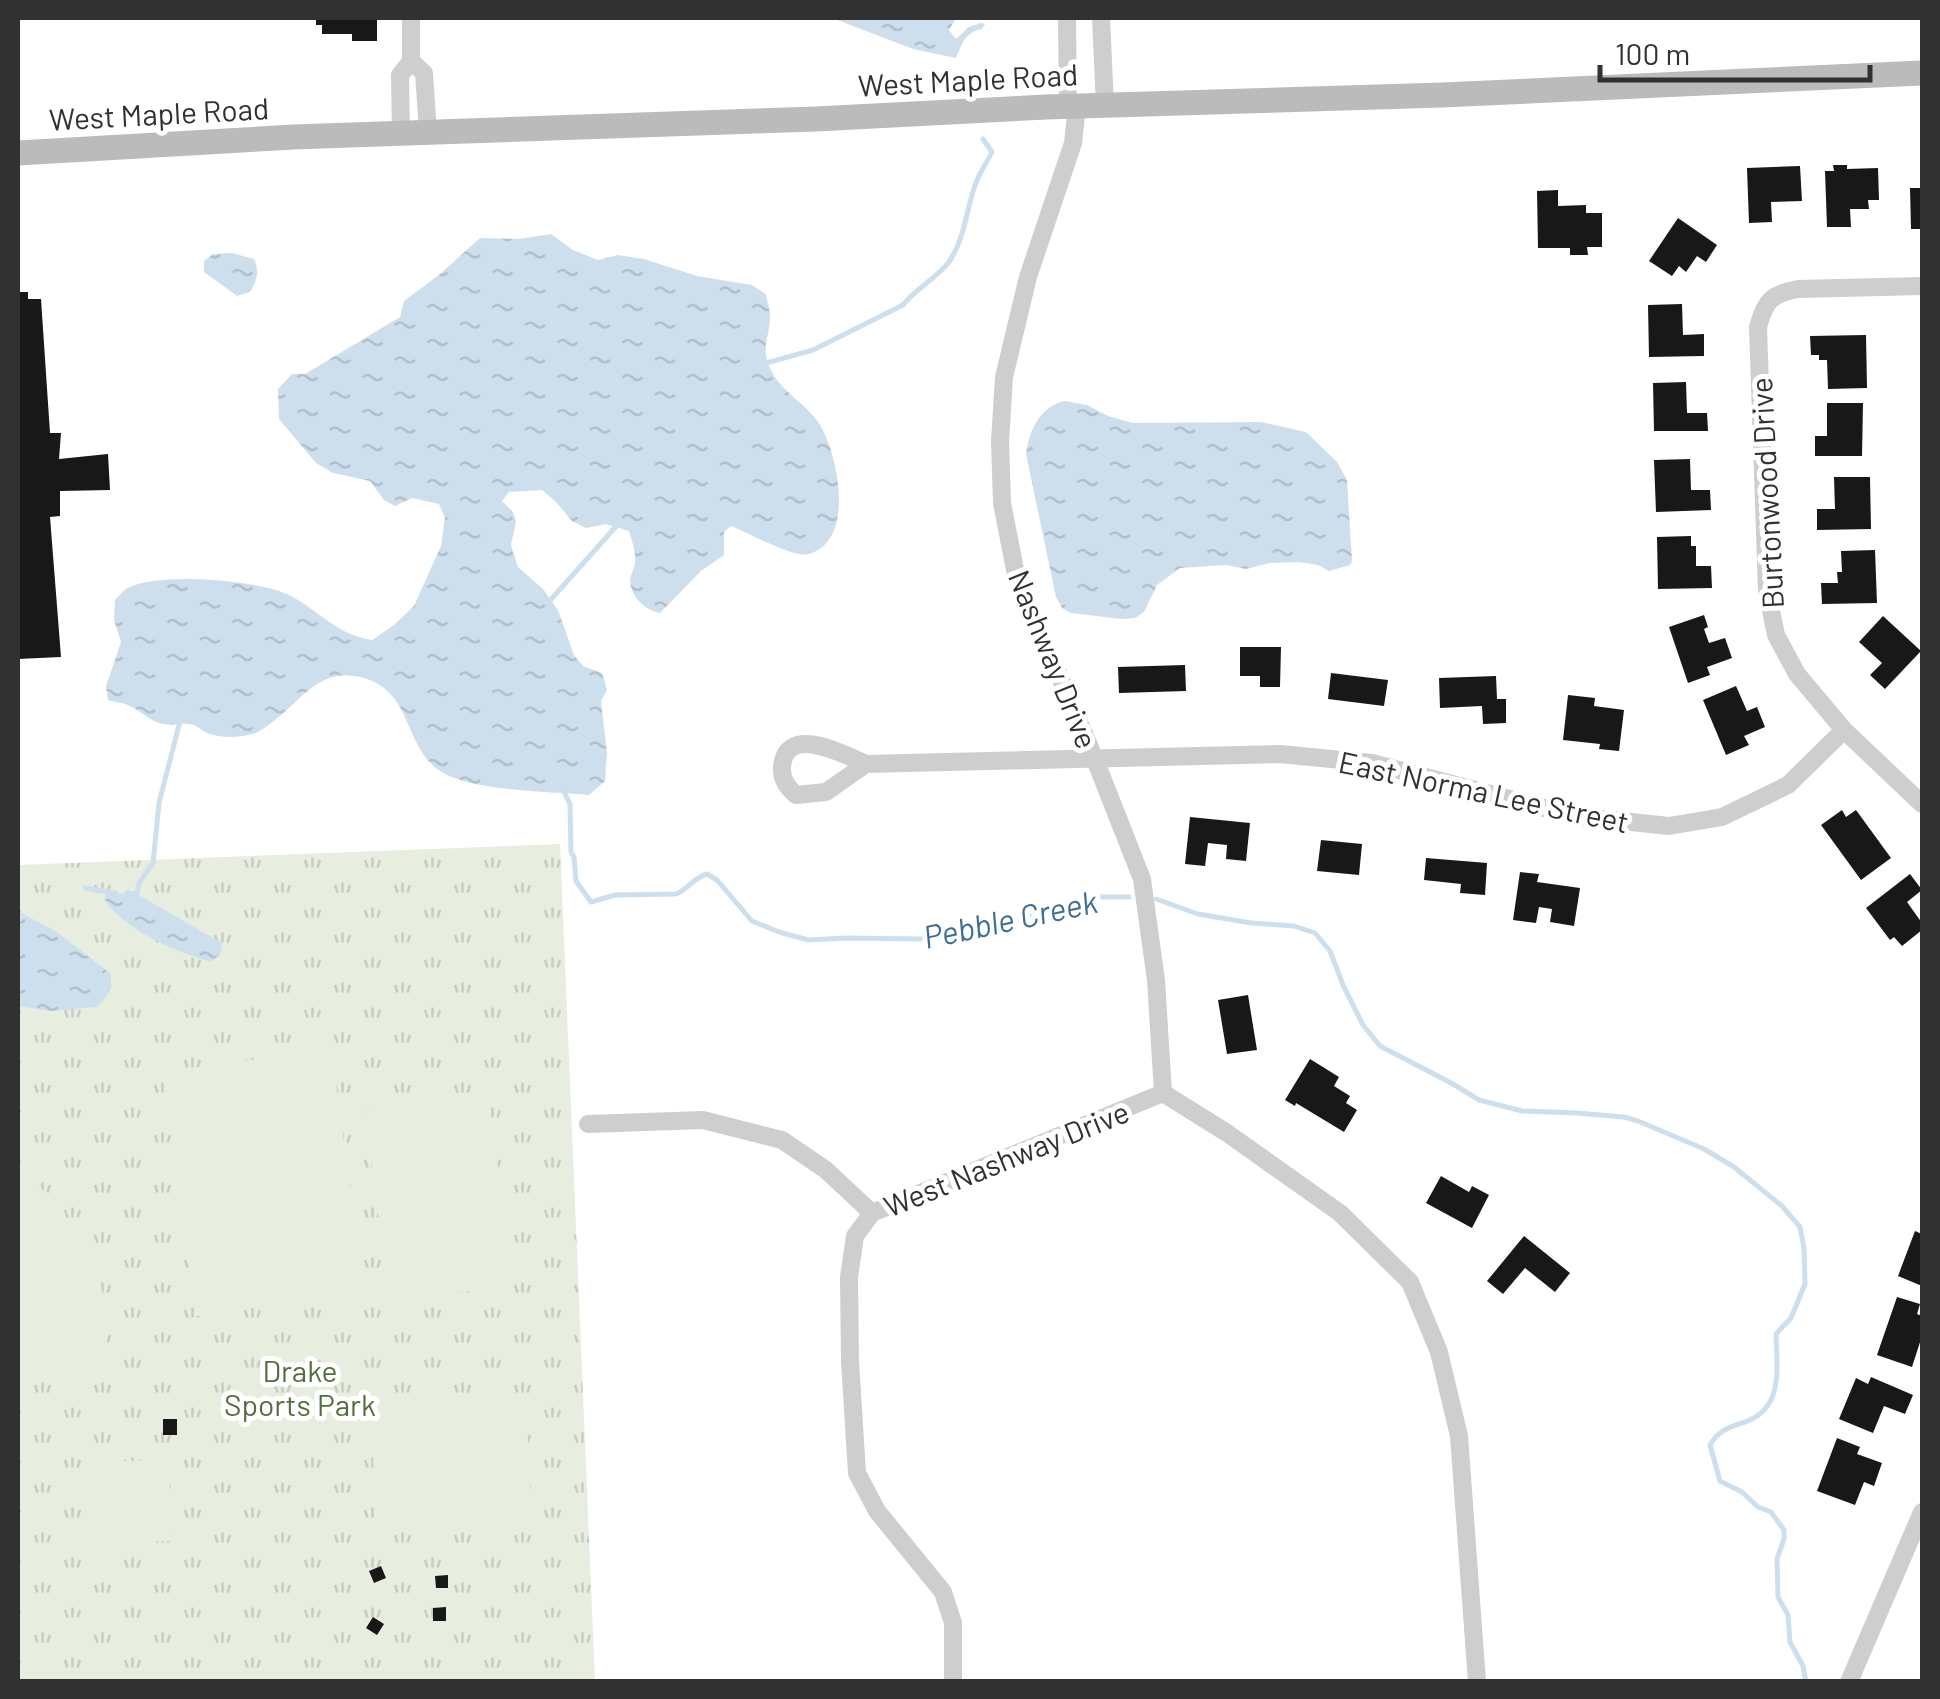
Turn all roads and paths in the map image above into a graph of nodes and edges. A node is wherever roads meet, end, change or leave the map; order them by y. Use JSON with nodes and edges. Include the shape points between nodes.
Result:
{"nodes":[{"id":1,"x":411,"y":18,"type":"edge"},
{"id":2,"x":1067,"y":18,"type":"edge"},
{"id":3,"x":1101,"y":18,"type":"edge"},
{"id":4,"x":412,"y":61,"type":"junction"},
{"id":5,"x":1922,"y":73,"type":"edge"},
{"id":6,"x":1072,"y":106,"type":"junction"},
{"id":7,"x":1105,"y":106,"type":"junction"},
{"id":8,"x":414,"y":134,"type":"junction"},
{"id":9,"x":18,"y":153,"type":"edge"},
{"id":10,"x":1922,"y":286,"type":"edge"},
{"id":11,"x":1844,"y":730,"type":"junction"},
{"id":12,"x":1094,"y":758,"type":"junction"},
{"id":13,"x":866,"y":764,"type":"dead end"},
{"id":14,"x":1922,"y":804,"type":"edge"},
{"id":15,"x":1163,"y":1093,"type":"junction"},
{"id":16,"x":588,"y":1124,"type":"dead end"},
{"id":17,"x":872,"y":1213,"type":"junction"},
{"id":18,"x":1922,"y":1512,"type":"edge"},
{"id":19,"x":953,"y":1682,"type":"edge"},
{"id":20,"x":1477,"y":1682,"type":"edge"},
{"id":21,"x":1849,"y":1682,"type":"edge"}],
"edges":[{"from":1,"to":4,"type":"street"},
{"from":2,"to":6,"type":"street","name":"Nashway Drive"},
{"from":3,"to":7,"type":"street"},
{"from":4,"to":8,"type":"street","via":[[424,73]]},
{"from":4,"to":8,"type":"street","via":[[400,75]]},
{"from":5,"to":7,"type":"main road","name":"West Maple Road"},
{"from":6,"to":7,"type":"main road","name":"West Maple Road"},
{"from":6,"to":8,"type":"main road","name":"West Maple Road"},
{"from":6,"to":12,"type":"street","name":"Nashway Drive","via":[[1073,143],[1028,277],[1004,377],[1002,502],[1016,576]]},
{"from":8,"to":9,"type":"main road","name":"West Maple Road"},
{"from":10,"to":11,"type":"street","name":"Burtonwood Drive","via":[[1778,293],[1758,327],[1768,591],[1776,635]]},
{"from":11,"to":12,"type":"street","name":"East Norma Lee Street","via":[[1788,785],[1722,816],[1669,826],[1575,816],[1372,764],[1280,754]]},
{"from":11,"to":14,"type":"street","name":"Burtonwood Drive"},
{"from":12,"to":13,"type":"street","name":"East Norma Lee Street"},
{"from":12,"to":15,"type":"street","name":"Nashway Drive","via":[[1142,879]]},
{"from":15,"to":17,"type":"street","name":"West Nashway Drive"},
{"from":15,"to":20,"type":"street","via":[[1340,1213],[1410,1282],[1438,1352],[1459,1436]]},
{"from":16,"to":17,"type":"street","via":[[703,1120],[782,1140]]},
{"from":17,"to":19,"type":"street","name":"West Nashway Drive","via":[[855,1236],[849,1277],[857,1473],[877,1511],[943,1592],[953,1624]]},
{"from":18,"to":21,"type":"street"}]}
